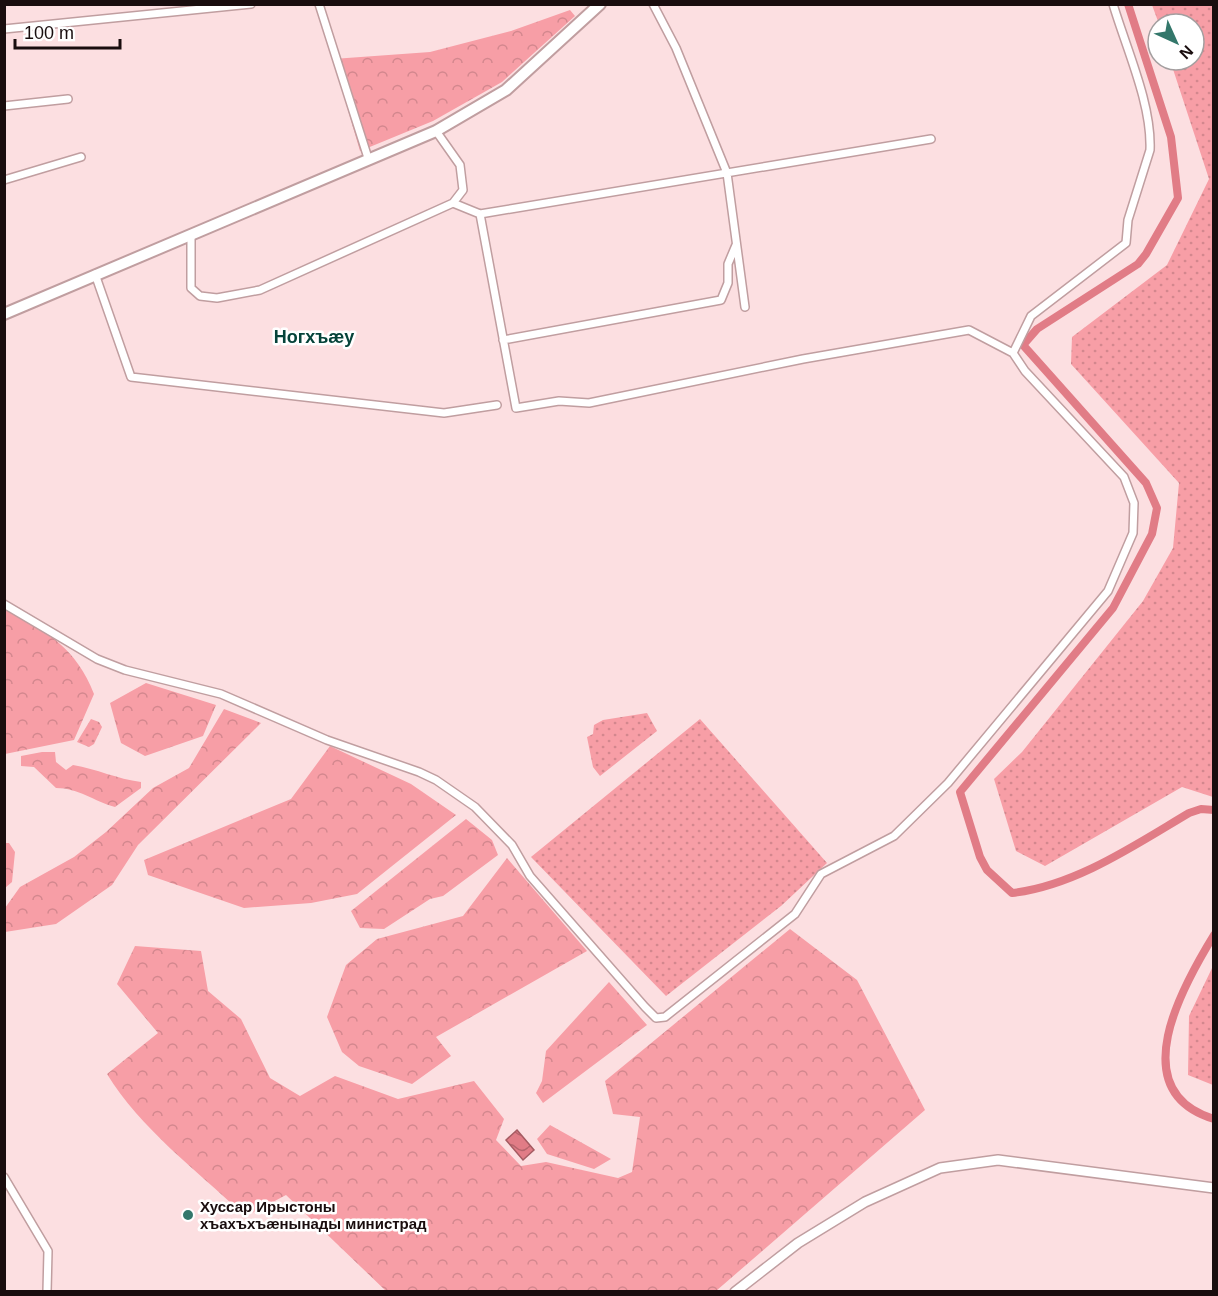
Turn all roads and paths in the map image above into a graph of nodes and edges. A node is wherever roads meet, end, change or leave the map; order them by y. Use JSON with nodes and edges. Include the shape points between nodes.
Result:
{"nodes":[{"id":1,"x":251,"y":4,"type":"edge"},
{"id":2,"x":319,"y":4,"type":"edge"},
{"id":3,"x":600,"y":4,"type":"edge"},
{"id":4,"x":653,"y":4,"type":"edge"},
{"id":5,"x":1113,"y":4,"type":"edge"},
{"id":6,"x":4,"y":29,"type":"edge"},
{"id":7,"x":68,"y":99,"type":"dead end"},
{"id":8,"x":4,"y":106,"type":"edge"},
{"id":9,"x":436,"y":131,"type":"junction"},
{"id":10,"x":931,"y":139,"type":"dead end"},
{"id":11,"x":81,"y":157,"type":"dead end"},
{"id":12,"x":368,"y":158,"type":"junction"},
{"id":13,"x":727,"y":173,"type":"junction"},
{"id":14,"x":4,"y":180,"type":"edge"},
{"id":15,"x":453,"y":203,"type":"junction"},
{"id":16,"x":480,"y":214,"type":"junction"},
{"id":17,"x":191,"y":236,"type":"junction"},
{"id":18,"x":737,"y":244,"type":"junction"},
{"id":19,"x":95,"y":274,"type":"junction"},
{"id":20,"x":745,"y":307,"type":"dead end"},
{"id":21,"x":4,"y":314,"type":"edge"},
{"id":22,"x":503,"y":340,"type":"junction"},
{"id":23,"x":1013,"y":353,"type":"junction"},
{"id":24,"x":497,"y":405,"type":"dead end"},
{"id":25,"x":4,"y":604,"type":"edge"},
{"id":26,"x":4,"y":1178,"type":"edge"},
{"id":27,"x":1214,"y":1188,"type":"edge"},
{"id":28,"x":47,"y":1292,"type":"edge"},
{"id":29,"x":735,"y":1292,"type":"edge"}],
"edges":[{"from":1,"to":6,"type":"street"},
{"from":2,"to":12,"type":"street"},
{"from":3,"to":9,"type":"main road","via":[[506,90]]},
{"from":4,"to":13,"type":"street","via":[[676,48]]},
{"from":5,"to":23,"type":"street","via":[[1148,118],[1150,140],[1128,220],[1126,243],[1031,316]]},
{"from":7,"to":8,"type":"street"},
{"from":9,"to":12,"type":"main road"},
{"from":9,"to":15,"type":"street","via":[[460,165],[463,190]]},
{"from":10,"to":13,"type":"street"},
{"from":11,"to":14,"type":"street"},
{"from":12,"to":17,"type":"main road"},
{"from":13,"to":16,"type":"street"},
{"from":13,"to":18,"type":"street"},
{"from":15,"to":16,"type":"street"},
{"from":15,"to":17,"type":"street","via":[[260,290],[217,298],[200,296],[191,288]]},
{"from":16,"to":22,"type":"street"},
{"from":17,"to":19,"type":"main road"},
{"from":18,"to":20,"type":"street"},
{"from":18,"to":22,"type":"street","via":[[728,264],[728,283],[721,300]]},
{"from":19,"to":21,"type":"main road"},
{"from":19,"to":24,"type":"street","via":[[131,377],[444,413]]},
{"from":22,"to":23,"type":"street","via":[[516,408],[559,401],[590,403],[969,330]]},
{"from":23,"to":25,"type":"street","via":[[1124,477],[1134,503],[1133,533],[1108,591],[948,783],[894,837],[821,874],[795,914],[665,1017],[656,1018],[645,1006],[530,876],[504,837],[475,807],[436,780],[327,740],[221,694],[97,659]]},
{"from":26,"to":28,"type":"street","via":[[48,1251]]},
{"from":27,"to":29,"type":"street","via":[[998,1160],[939,1168],[865,1202],[798,1243]]}]}
